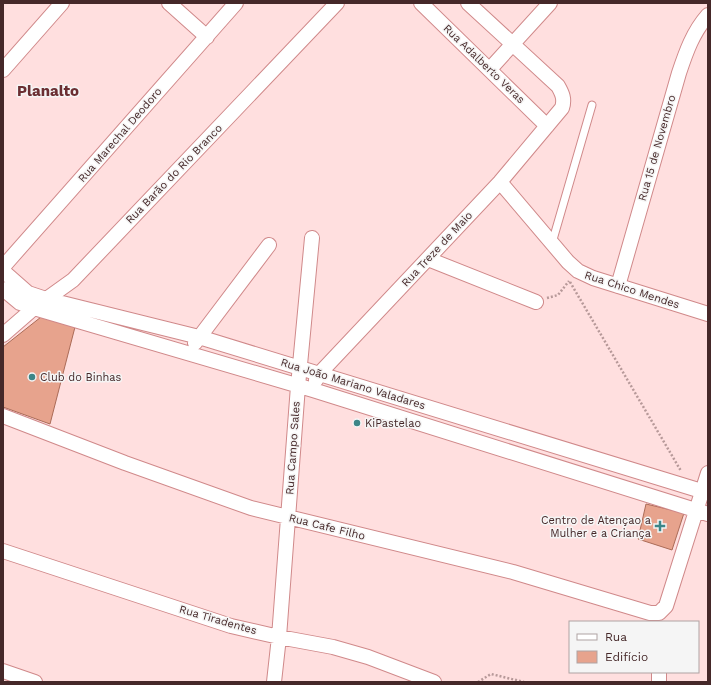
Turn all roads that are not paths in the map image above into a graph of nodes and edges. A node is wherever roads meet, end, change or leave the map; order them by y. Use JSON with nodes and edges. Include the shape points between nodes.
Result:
{"nodes":[{"id":1,"x":62,"y":3,"type":"edge"},
{"id":2,"x":168,"y":3,"type":"edge"},
{"id":3,"x":236,"y":3,"type":"edge"},
{"id":4,"x":337,"y":3,"type":"edge"},
{"id":5,"x":421,"y":3,"type":"edge"},
{"id":6,"x":468,"y":3,"type":"edge"},
{"id":7,"x":550,"y":3,"type":"edge"},
{"id":8,"x":708,"y":15,"type":"edge"},
{"id":9,"x":207,"y":37,"type":"junction"},
{"id":10,"x":512,"y":45,"type":"junction"},
{"id":11,"x":490,"y":69,"type":"junction"},
{"id":12,"x":3,"y":70,"type":"edge"},
{"id":13,"x":592,"y":105,"type":"dead end"},
{"id":14,"x":547,"y":126,"type":"junction"},
{"id":15,"x":500,"y":182,"type":"junction"},
{"id":16,"x":312,"y":238,"type":"dead end"},
{"id":17,"x":552,"y":243,"type":"junction"},
{"id":18,"x":269,"y":245,"type":"dead end"},
{"id":19,"x":428,"y":259,"type":"junction"},
{"id":20,"x":3,"y":267,"type":"edge"},
{"id":21,"x":3,"y":271,"type":"edge"},
{"id":22,"x":618,"y":286,"type":"junction"},
{"id":23,"x":3,"y":289,"type":"edge"},
{"id":24,"x":46,"y":299,"type":"junction"},
{"id":25,"x":536,"y":302,"type":"road end"},
{"id":26,"x":34,"y":308,"type":"junction"},
{"id":27,"x":708,"y":314,"type":"edge"},
{"id":28,"x":3,"y":335,"type":"edge"},
{"id":29,"x":199,"y":337,"type":"junction"},
{"id":30,"x":188,"y":354,"type":"junction"},
{"id":31,"x":300,"y":368,"type":"junction"},
{"id":32,"x":319,"y":374,"type":"junction"},
{"id":33,"x":298,"y":386,"type":"junction"},
{"id":34,"x":313,"y":390,"type":"junction"},
{"id":35,"x":3,"y":416,"type":"edge"},
{"id":36,"x":708,"y":473,"type":"edge"},
{"id":37,"x":700,"y":490,"type":"edge"},
{"id":38,"x":702,"y":512,"type":"edge"},
{"id":39,"x":288,"y":517,"type":"junction"},
{"id":40,"x":3,"y":551,"type":"edge"},
{"id":41,"x":659,"y":617,"type":"edge"},
{"id":42,"x":279,"y":637,"type":"junction"},
{"id":43,"x":3,"y":671,"type":"edge"},
{"id":44,"x":35,"y":682,"type":"edge"},
{"id":45,"x":274,"y":682,"type":"edge"},
{"id":46,"x":434,"y":682,"type":"edge"}],
"edges":[{"from":1,"to":12,"type":"street"},
{"from":2,"to":9,"type":"street"},
{"from":3,"to":9,"type":"street","name":"Rua Marechal Deodoro"},
{"from":4,"to":24,"type":"street","name":"Rua Barão do Rio Branco","via":[[73,280]]},
{"from":5,"to":11,"type":"street","name":"Rua Adalberto Veras"},
{"from":6,"to":10,"type":"street"},
{"from":7,"to":10,"type":"street"},
{"from":8,"to":22,"type":"street","name":"Rua 15 de Novembro","via":[[690,42],[679,73]]},
{"from":9,"to":20,"type":"street","name":"Rua Marechal Deodoro"},
{"from":10,"to":11,"type":"street"},
{"from":10,"to":14,"type":"street","name":"Rua Treze de Maio","via":[[558,86],[564,98],[562,108]]},
{"from":11,"to":14,"type":"street","name":"Rua Adalberto Veras"},
{"from":13,"to":17,"type":"lane"},
{"from":14,"to":15,"type":"street","name":"Rua Treze de Maio"},
{"from":15,"to":17,"type":"street","name":"Rua Chico Mendes"},
{"from":15,"to":19,"type":"street","name":"Rua Treze de Maio"},
{"from":16,"to":31,"type":"street","name":"Rua Campo Sales"},
{"from":17,"to":22,"type":"street","name":"Rua Chico Mendes","via":[[578,271]]},
{"from":18,"to":29,"type":"street"},
{"from":19,"to":25,"type":"street"},
{"from":19,"to":32,"type":"street","name":"Rua Treze de Maio"},
{"from":21,"to":24,"type":"street","name":"Rua João Mariano Valadares","via":[[28,292]]},
{"from":22,"to":27,"type":"street","name":"Rua Chico Mendes"},
{"from":23,"to":26,"type":"street","name":"Rua João Mariano Valadares","via":[[20,303]]},
{"from":24,"to":26,"type":"street","name":"Rua Barão do Rio Branco"},
{"from":24,"to":29,"type":"street","name":"Rua João Mariano Valadares"},
{"from":26,"to":28,"type":"street","name":"Rua Barão do Rio Branco"},
{"from":26,"to":30,"type":"street","name":"Rua João Mariano Valadares"},
{"from":29,"to":30,"type":"street"},
{"from":29,"to":31,"type":"street","name":"Rua João Mariano Valadares"},
{"from":30,"to":33,"type":"street","name":"Rua João Mariano Valadares"},
{"from":31,"to":32,"type":"street","name":"Rua João Mariano Valadares"},
{"from":31,"to":33,"type":"street","name":"Rua Campo Sales"},
{"from":32,"to":34,"type":"street","name":"Rua Treze de Maio"},
{"from":32,"to":37,"type":"street","name":"Rua João Mariano Valadares"},
{"from":33,"to":34,"type":"street","name":"Rua João Mariano Valadares"},
{"from":33,"to":39,"type":"street","name":"Rua Campo Sales"},
{"from":34,"to":38,"type":"street","name":"Rua João Mariano Valadares"},
{"from":35,"to":39,"type":"street","name":"Rua Cafe Filho","via":[[251,508]]},
{"from":36,"to":37,"type":"street"},
{"from":37,"to":38,"type":"street"},
{"from":38,"to":41,"type":"street","via":[[666,606]]},
{"from":39,"to":41,"type":"street","name":"Rua Cafe Filho","via":[[514,572]]},
{"from":39,"to":42,"type":"street","name":"Rua Campo Sales"},
{"from":40,"to":42,"type":"street","name":"Rua Tiradentes","via":[[231,626]]},
{"from":42,"to":45,"type":"street","name":"Rua Campo Sales"},
{"from":42,"to":46,"type":"street","name":"Rua Tiradentes","via":[[333,647],[368,657]]},
{"from":43,"to":44,"type":"street"}]}
